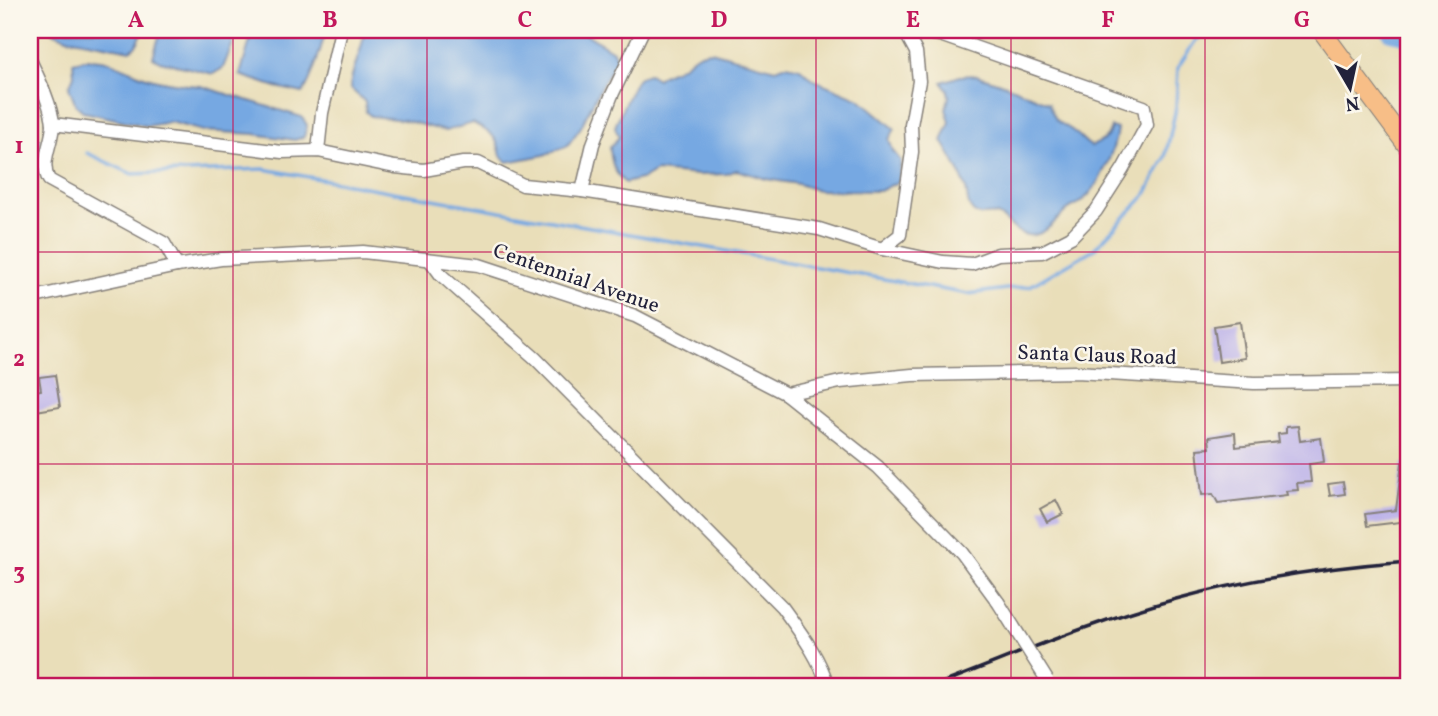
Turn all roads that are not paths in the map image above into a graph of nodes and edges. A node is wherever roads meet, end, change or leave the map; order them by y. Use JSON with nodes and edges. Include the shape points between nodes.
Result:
{"nodes":[{"id":1,"x":341,"y":30,"type":"edge"},
{"id":2,"x":643,"y":30,"type":"edge"},
{"id":3,"x":904,"y":30,"type":"edge"},
{"id":4,"x":910,"y":30,"type":"edge"},
{"id":5,"x":1321,"y":30,"type":"edge"},
{"id":6,"x":30,"y":60,"type":"edge"},
{"id":7,"x":53,"y":124,"type":"junction"},
{"id":8,"x":1408,"y":147,"type":"edge"},
{"id":9,"x":318,"y":151,"type":"junction"},
{"id":10,"x":582,"y":191,"type":"junction"},
{"id":11,"x":881,"y":249,"type":"junction"},
{"id":12,"x":430,"y":260,"type":"junction"},
{"id":13,"x":177,"y":266,"type":"junction"},
{"id":14,"x":30,"y":298,"type":"edge"},
{"id":15,"x":1408,"y":381,"type":"edge"},
{"id":16,"x":786,"y":394,"type":"junction"},
{"id":17,"x":1048,"y":683,"type":"edge"},
{"id":18,"x":828,"y":686,"type":"edge"}],
"edges":[{"from":1,"to":9,"type":"street"},
{"from":2,"to":10,"type":"street","via":[[593,144]]},
{"from":3,"to":11,"type":"street","via":[[916,52],[919,81],[911,125],[912,152],[900,235]]},
{"from":4,"to":11,"type":"street","via":[[940,35],[1144,107],[1146,125],[1096,211],[1071,237],[1042,252],[998,254],[972,264]]},
{"from":5,"to":8,"type":"highway"},
{"from":6,"to":7,"type":"street"},
{"from":7,"to":9,"type":"street","via":[[282,152]]},
{"from":7,"to":13,"type":"street","via":[[46,161],[49,180],[164,243]]},
{"from":9,"to":10,"type":"street","via":[[414,169],[478,163],[523,185]]},
{"from":10,"to":11,"type":"street","via":[[820,229]]},
{"from":12,"to":13,"type":"street","name":"Centennial Avenue","via":[[363,252],[221,259]]},
{"from":12,"to":16,"type":"street","name":"Centennial Avenue","via":[[479,265],[635,316]]},
{"from":12,"to":18,"type":"street","via":[[535,358],[774,599],[808,642]]},
{"from":13,"to":14,"type":"street","name":"Centennial Avenue"},
{"from":15,"to":16,"type":"street","name":"Santa Claus Road","via":[[1254,383],[1077,372],[912,375],[840,382]]},
{"from":16,"to":17,"type":"street","name":"Centennial Avenue","bridge":true,"via":[[878,467],[962,553],[998,601]]}]}
